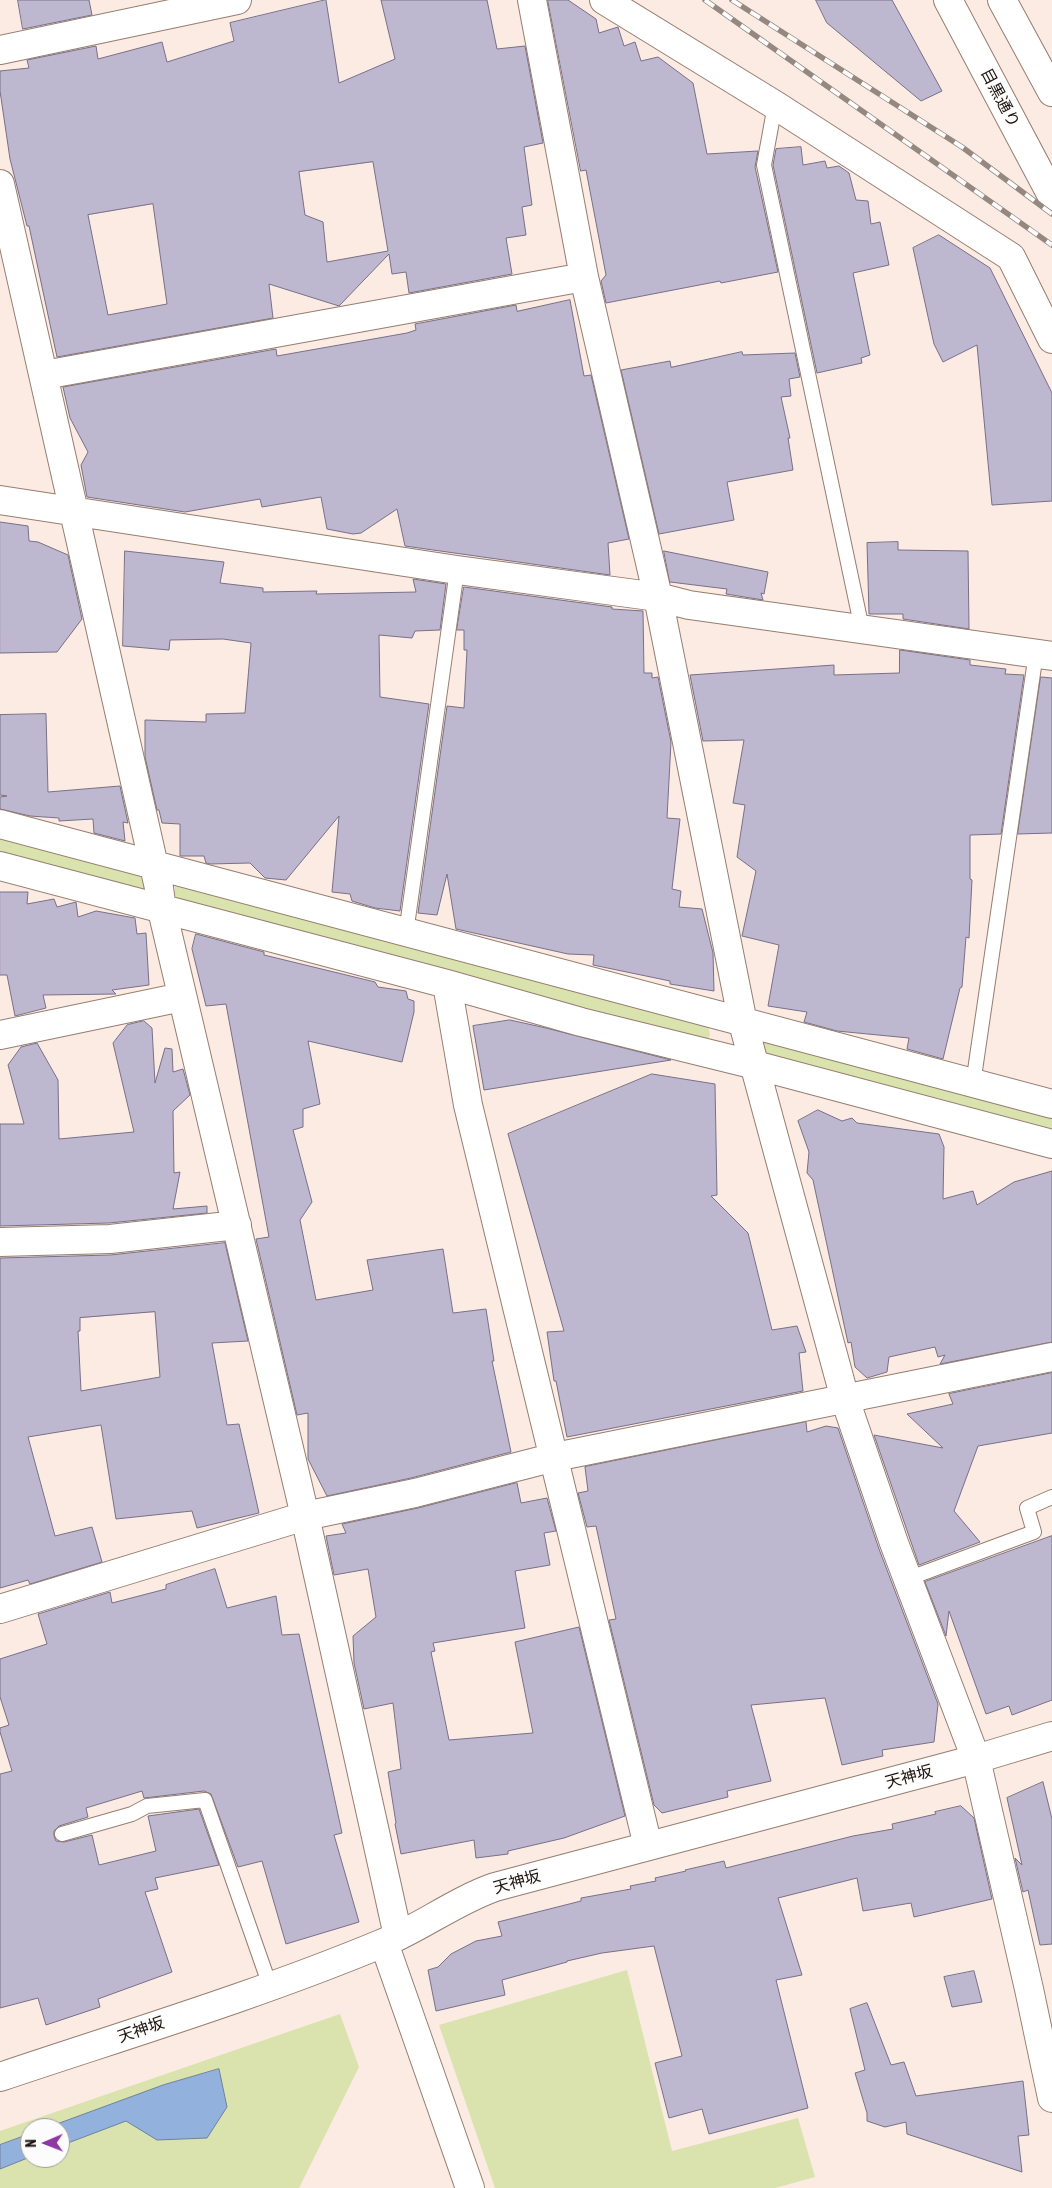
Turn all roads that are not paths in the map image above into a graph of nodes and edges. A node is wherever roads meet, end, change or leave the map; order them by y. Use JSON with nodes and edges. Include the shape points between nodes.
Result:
{"nodes":[{"id":1,"x":237,"y":0,"type":"edge"},
{"id":2,"x":532,"y":0,"type":"edge"},
{"id":3,"x":604,"y":0,"type":"edge"},
{"id":4,"x":948,"y":0,"type":"edge"},
{"id":5,"x":1002,"y":0,"type":"edge"},
{"id":6,"x":0,"y":50,"type":"edge"},
{"id":7,"x":1052,"y":92,"type":"edge"},
{"id":8,"x":774,"y":105,"type":"junction"},
{"id":9,"x":0,"y":184,"type":"edge"},
{"id":10,"x":1052,"y":196,"type":"edge"},
{"id":11,"x":584,"y":277,"type":"junction"},
{"id":12,"x":1052,"y":339,"type":"edge"},
{"id":13,"x":44,"y":375,"type":"junction"},
{"id":14,"x":0,"y":500,"type":"edge"},
{"id":15,"x":73,"y":510,"type":"junction"},
{"id":16,"x":457,"y":570,"type":"junction"},
{"id":17,"x":658,"y":596,"type":"junction"},
{"id":18,"x":862,"y":629,"type":"junction"},
{"id":19,"x":1044,"y":654,"type":"edge"},
{"id":20,"x":0,"y":824,"type":"edge"},
{"id":21,"x":153,"y":865,"type":"junction"},
{"id":22,"x":0,"y":866,"type":"edge"},
{"id":23,"x":162,"y":910,"type":"junction"},
{"id":24,"x":406,"y":933,"type":"junction"},
{"id":25,"x":447,"y":984,"type":"junction"},
{"id":26,"x":182,"y":997,"type":"junction"},
{"id":27,"x":743,"y":1023,"type":"junction"},
{"id":28,"x":0,"y":1035,"type":"edge"},
{"id":29,"x":755,"y":1065,"type":"junction"},
{"id":30,"x":973,"y":1084,"type":"junction"},
{"id":31,"x":1052,"y":1104,"type":"edge"},
{"id":32,"x":1052,"y":1144,"type":"edge"},
{"id":33,"x":237,"y":1225,"type":"junction"},
{"id":34,"x":0,"y":1242,"type":"edge"},
{"id":35,"x":1052,"y":1357,"type":"edge"},
{"id":36,"x":845,"y":1399,"type":"junction"},
{"id":37,"x":555,"y":1458,"type":"junction"},
{"id":38,"x":1052,"y":1497,"type":"edge"},
{"id":39,"x":305,"y":1516,"type":"junction"},
{"id":40,"x":907,"y":1578,"type":"junction"},
{"id":41,"x":0,"y":1609,"type":"edge"},
{"id":42,"x":1052,"y":1736,"type":"edge"},
{"id":43,"x":976,"y":1759,"type":"junction"},
{"id":44,"x":62,"y":1834,"type":"dead end"},
{"id":45,"x":648,"y":1846,"type":"junction"},
{"id":46,"x":391,"y":1939,"type":"junction"},
{"id":47,"x":270,"y":1986,"type":"junction"},
{"id":48,"x":1041,"y":1987,"type":"edge"},
{"id":49,"x":0,"y":2077,"type":"edge"},
{"id":50,"x":1052,"y":2098,"type":"edge"},
{"id":51,"x":470,"y":2188,"type":"edge"}],
"edges":[{"from":1,"to":6,"type":"street"},
{"from":2,"to":11,"type":"street"},
{"from":3,"to":8,"type":"street"},
{"from":4,"to":10,"type":"street","name":"目黒通り"},
{"from":5,"to":7,"type":"street"},
{"from":8,"to":12,"type":"street","via":[[1011,257]]},
{"from":8,"to":18,"type":"lane","via":[[764,165]]},
{"from":9,"to":13,"type":"street"},
{"from":11,"to":13,"type":"street"},
{"from":11,"to":17,"type":"street"},
{"from":13,"to":15,"type":"street"},
{"from":14,"to":15,"type":"street"},
{"from":15,"to":16,"type":"street"},
{"from":15,"to":21,"type":"street"},
{"from":16,"to":17,"type":"street"},
{"from":16,"to":24,"type":"lane"},
{"from":17,"to":18,"type":"street","via":[[689,605]]},
{"from":17,"to":27,"type":"street"},
{"from":18,"to":19,"type":"street"},
{"from":19,"to":30,"type":"lane"},
{"from":20,"to":21,"type":"street"},
{"from":21,"to":23,"type":"street"},
{"from":21,"to":24,"type":"street"},
{"from":22,"to":23,"type":"street"},
{"from":23,"to":25,"type":"street"},
{"from":23,"to":26,"type":"street"},
{"from":24,"to":27,"type":"street"},
{"from":25,"to":29,"type":"street","via":[[581,1022]]},
{"from":25,"to":37,"type":"street","via":[[468,1104]]},
{"from":26,"to":28,"type":"street"},
{"from":26,"to":33,"type":"street"},
{"from":27,"to":29,"type":"street"},
{"from":27,"to":30,"type":"street"},
{"from":29,"to":32,"type":"street"},
{"from":29,"to":36,"type":"street"},
{"from":30,"to":31,"type":"street"},
{"from":33,"to":34,"type":"street","via":[[110,1239]]},
{"from":33,"to":39,"type":"street"},
{"from":35,"to":36,"type":"street"},
{"from":36,"to":37,"type":"street"},
{"from":36,"to":40,"type":"street"},
{"from":37,"to":39,"type":"street"},
{"from":37,"to":45,"type":"street"},
{"from":38,"to":40,"type":"lane","via":[[1027,1508],[1034,1532]]},
{"from":39,"to":41,"type":"street"},
{"from":39,"to":46,"type":"street"},
{"from":40,"to":43,"type":"street"},
{"from":42,"to":43,"type":"street","name":"天神坂"},
{"from":43,"to":45,"type":"street","name":"天神坂"},
{"from":43,"to":48,"type":"street"},
{"from":44,"to":47,"type":"lane","via":[[132,1814],[147,1806],[205,1800]]},
{"from":45,"to":46,"type":"street","name":"天神坂","via":[[476,1894]]},
{"from":46,"to":47,"type":"street","name":"天神坂"},
{"from":46,"to":51,"type":"street"},
{"from":47,"to":49,"type":"street","name":"天神坂"},
{"from":48,"to":50,"type":"street"}]}
